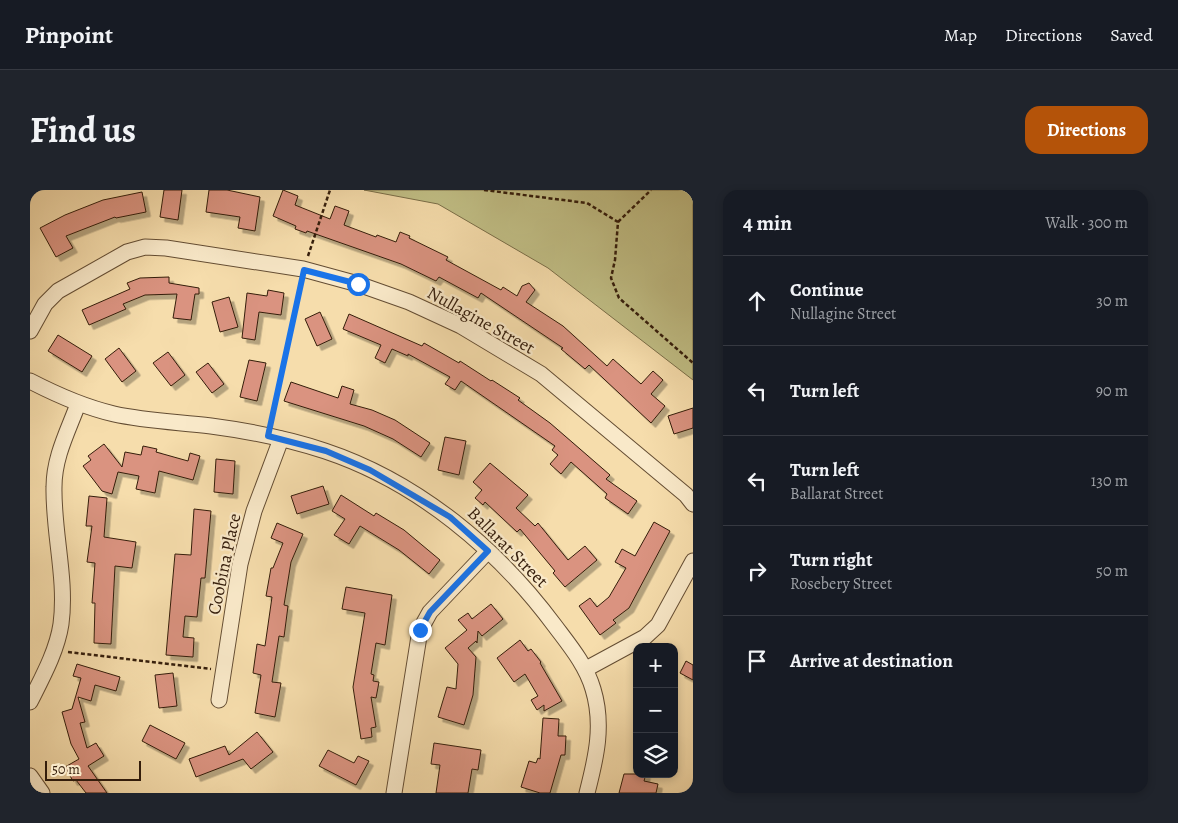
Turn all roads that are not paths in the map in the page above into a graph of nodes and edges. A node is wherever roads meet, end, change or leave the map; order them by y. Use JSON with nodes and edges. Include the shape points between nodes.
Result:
{"nodes":[{"id":1,"x":30,"y":331,"type":"edge"},
{"id":2,"x":30,"y":381,"type":"edge"},
{"id":3,"x":78,"y":404,"type":"junction"},
{"id":4,"x":274,"y":437,"type":"junction"},
{"id":5,"x":693,"y":504,"type":"edge"},
{"id":6,"x":488,"y":551,"type":"junction"},
{"id":7,"x":693,"y":561,"type":"edge"},
{"id":8,"x":586,"y":669,"type":"junction"},
{"id":9,"x":219,"y":700,"type":"dead end"},
{"id":10,"x":30,"y":702,"type":"edge"},
{"id":11,"x":30,"y":776,"type":"edge"},
{"id":12,"x":42,"y":793,"type":"edge"},
{"id":13,"x":394,"y":793,"type":"edge"},
{"id":14,"x":587,"y":793,"type":"edge"}],
"edges":[{"from":1,"to":5,"type":"street","name":"Nullagine Street","via":[[45,304],[58,291],[127,252],[145,247],[304,270],[358,284],[408,302],[469,331],[541,374]]},
{"from":2,"to":3,"type":"street","name":"Ballarat Street"},
{"from":3,"to":4,"type":"street","name":"Ballarat Street","via":[[114,414]]},
{"from":3,"to":10,"type":"street","via":[[55,467],[62,612],[58,638]]},
{"from":4,"to":6,"type":"street","name":"Ballarat Street","via":[[326,451],[405,489],[450,517]]},
{"from":4,"to":9,"type":"street","name":"Coobina Place","via":[[240,564]]},
{"from":6,"to":8,"type":"street","name":"Ballarat Street","via":[[541,606]]},
{"from":6,"to":13,"type":"street","via":[[430,612],[420,630]]},
{"from":7,"to":8,"type":"street","via":[[658,625],[645,638]]},
{"from":8,"to":14,"type":"street","name":"Ballarat Street","via":[[598,710],[599,737]]},
{"from":11,"to":12,"type":"street"}]}
